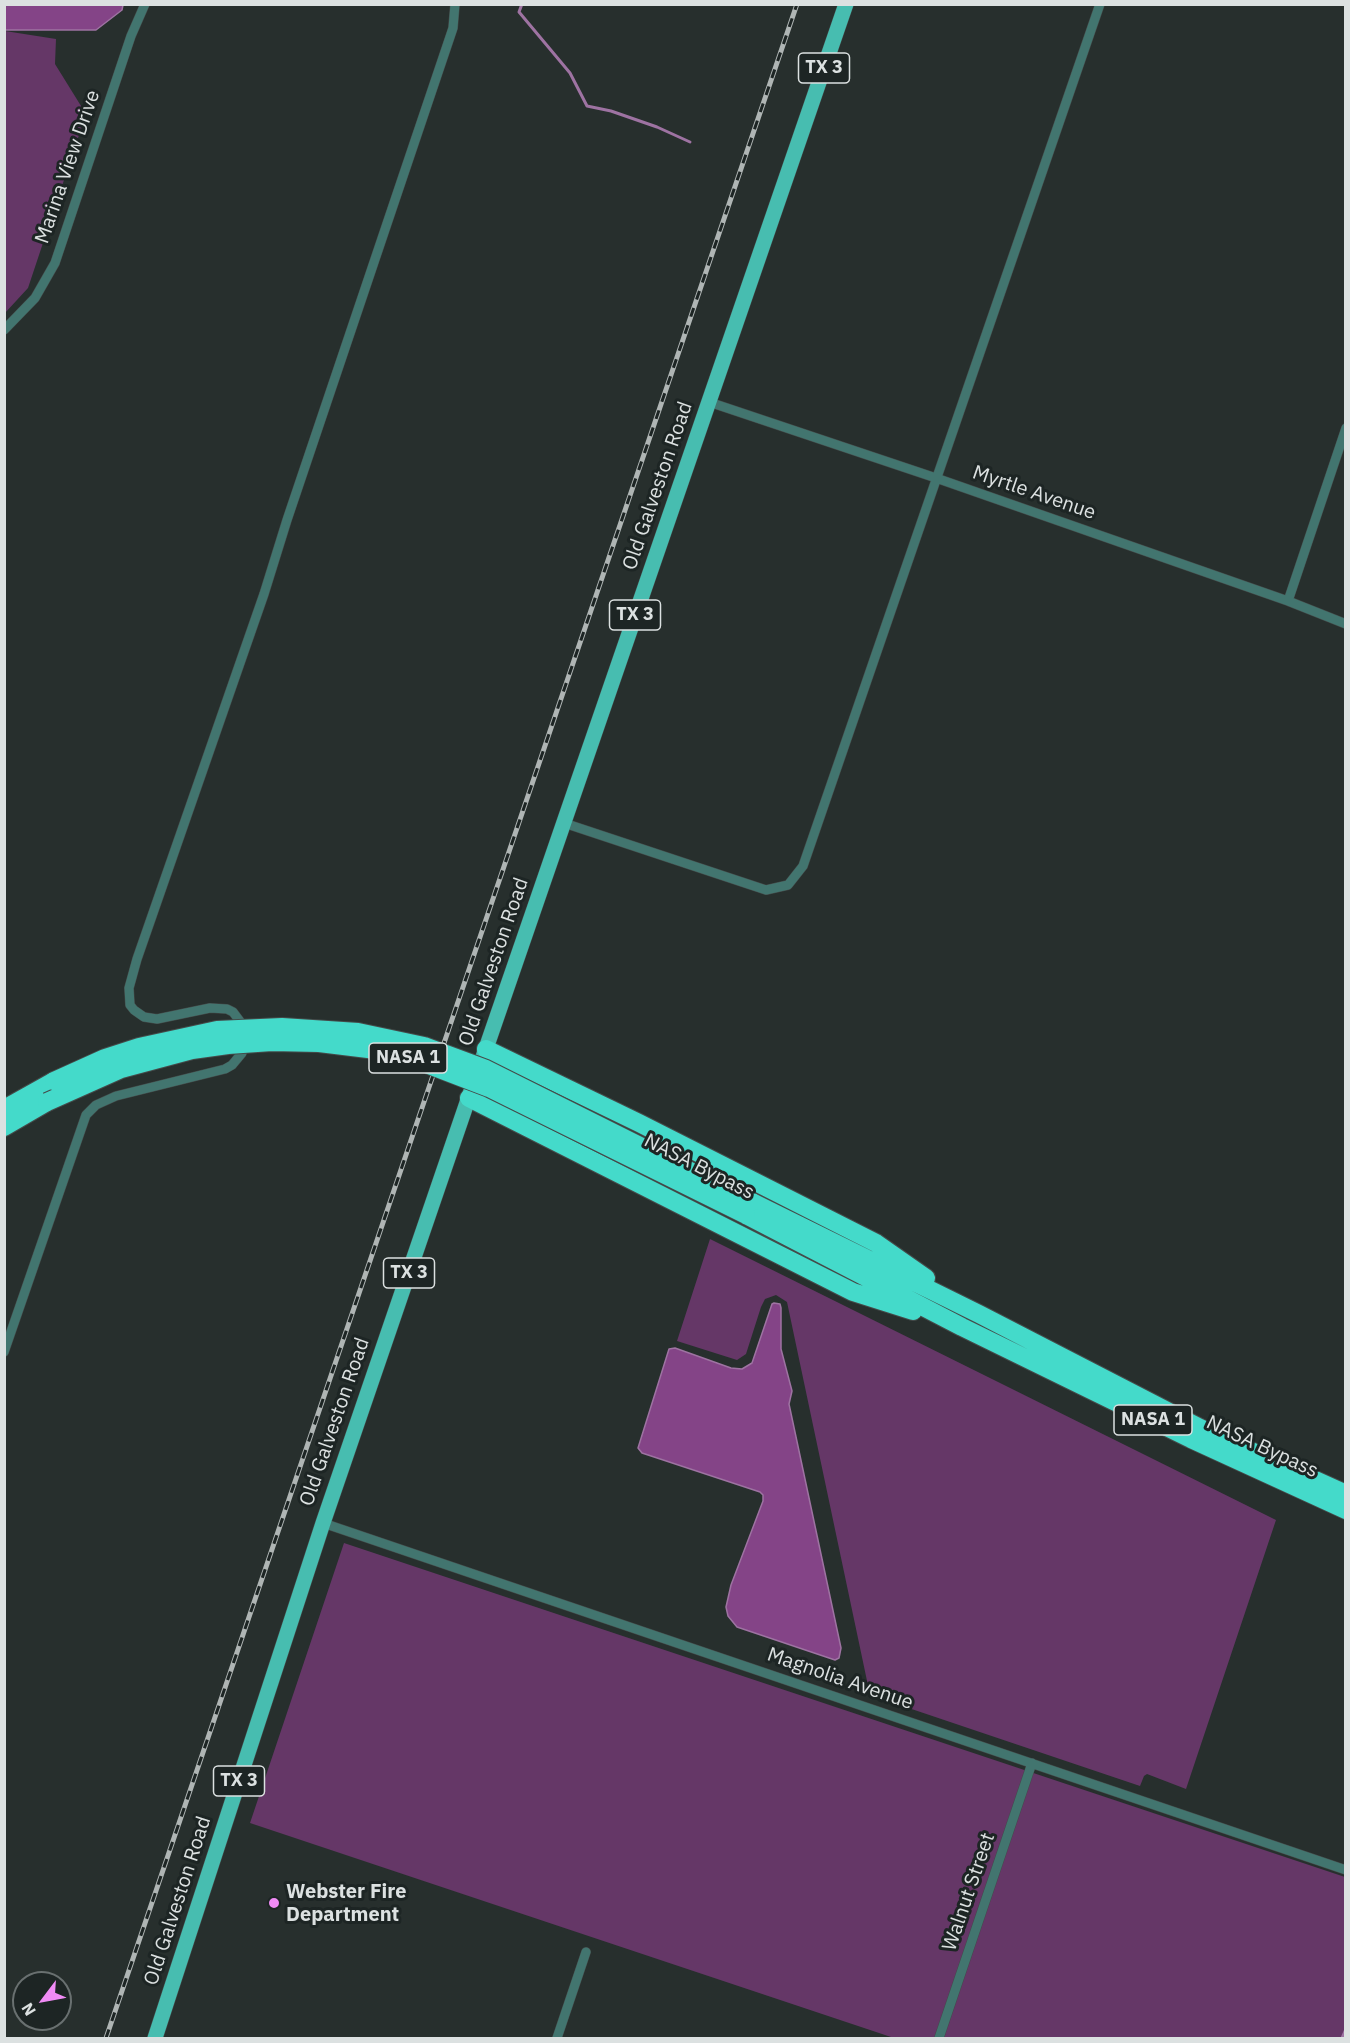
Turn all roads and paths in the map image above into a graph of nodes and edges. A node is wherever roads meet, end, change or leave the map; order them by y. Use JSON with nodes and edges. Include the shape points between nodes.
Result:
{"nodes":[{"id":1,"x":145,"y":4,"type":"edge"},
{"id":2,"x":455,"y":4,"type":"edge"},
{"id":3,"x":846,"y":4,"type":"edge"},
{"id":4,"x":1100,"y":4,"type":"edge"},
{"id":5,"x":4,"y":330,"type":"edge"},
{"id":6,"x":709,"y":402,"type":"junction"},
{"id":7,"x":1346,"y":428,"type":"edge"},
{"id":8,"x":936,"y":478,"type":"junction"},
{"id":9,"x":1288,"y":601,"type":"junction"},
{"id":10,"x":1346,"y":624,"type":"edge"},
{"id":11,"x":564,"y":823,"type":"junction"},
{"id":12,"x":486,"y":1049,"type":"junction"},
{"id":13,"x":469,"y":1098,"type":"junction"},
{"id":14,"x":4,"y":1109,"type":"edge"},
{"id":15,"x":639,"y":1123,"type":"junction"},
{"id":16,"x":4,"y":1127,"type":"edge"},
{"id":17,"x":621,"y":1176,"type":"junction"},
{"id":18,"x":749,"y":1209,"type":"junction"},
{"id":19,"x":980,"y":1314,"type":"junction"},
{"id":20,"x":962,"y":1327,"type":"junction"},
{"id":21,"x":4,"y":1352,"type":"edge"},
{"id":22,"x":1346,"y":1494,"type":"edge"},
{"id":23,"x":1346,"y":1510,"type":"edge"},
{"id":24,"x":323,"y":1523,"type":"junction"},
{"id":25,"x":1032,"y":1763,"type":"junction"},
{"id":26,"x":1346,"y":1870,"type":"edge"},
{"id":27,"x":586,"y":1953,"type":"dead end"},
{"id":28,"x":940,"y":2036,"type":"edge"},
{"id":29,"x":155,"y":2038,"type":"edge"},
{"id":30,"x":557,"y":2038,"type":"edge"}],
"edges":[{"from":1,"to":5,"type":"street","name":"Marina View Drive","via":[[130,36],[55,263],[34,298]]},
{"from":2,"to":21,"type":"street","via":[[453,28],[129,988],[130,1005],[144,1017],[157,1019],[210,1008],[233,1012],[242,1024],[242,1053],[225,1069],[116,1096],[96,1105],[86,1115]]},
{"from":3,"to":6,"type":"main road","name":"Old Galveston Road","number":"TX 3"},
{"from":4,"to":8,"type":"street"},
{"from":6,"to":8,"type":"street","name":"Myrtle Avenue"},
{"from":6,"to":11,"type":"main road","name":"Old Galveston Road","number":"TX 3"},
{"from":7,"to":9,"type":"street"},
{"from":8,"to":9,"type":"street","name":"Myrtle Avenue"},
{"from":8,"to":11,"type":"street","via":[[803,866],[788,885],[766,890]]},
{"from":9,"to":10,"type":"street","name":"Myrtle Avenue"},
{"from":11,"to":12,"type":"main road","name":"Old Galveston Road","number":"TX 3"},
{"from":12,"to":13,"type":"main road","name":"Old Galveston Road","number":"TX 3"},
{"from":12,"to":15,"type":"highway"},
{"from":13,"to":17,"type":"highway"},
{"from":13,"to":24,"type":"main road","name":"Old Galveston Road","number":"TX 3"},
{"from":14,"to":18,"type":"highway","name":"NASA Bypass","number":"NASA 1","bridge":true,"via":[[105,1058],[217,1030],[282,1026],[358,1032],[424,1046],[486,1069]]},
{"from":15,"to":17,"type":"highway","via":[[616,1142],[614,1156]]},
{"from":15,"to":19,"type":"highway","via":[[876,1243]]},
{"from":16,"to":18,"type":"highway","name":"NASA Bypass","number":"NASA 1","bridge":true,"via":[[47,1101],[121,1069],[192,1050],[297,1042],[368,1049],[424,1063],[489,1088]]},
{"from":17,"to":20,"type":"highway","via":[[853,1292]]},
{"from":18,"to":19,"type":"highway","name":"NASA Bypass","number":"NASA 1"},
{"from":18,"to":20,"type":"highway","name":"NASA Bypass","number":"NASA 1"},
{"from":19,"to":22,"type":"highway","name":"NASA Bypass","number":"NASA 1","via":[[1200,1428]]},
{"from":20,"to":23,"type":"highway","name":"NASA Bypass","number":"NASA 1","via":[[1200,1444]]},
{"from":24,"to":25,"type":"street","name":"Magnolia Avenue"},
{"from":24,"to":29,"type":"main road","name":"Old Galveston Road","number":"TX 3"},
{"from":25,"to":26,"type":"street","name":"Magnolia Avenue"},
{"from":25,"to":28,"type":"street","name":"Walnut Street"},
{"from":27,"to":30,"type":"street"}]}
